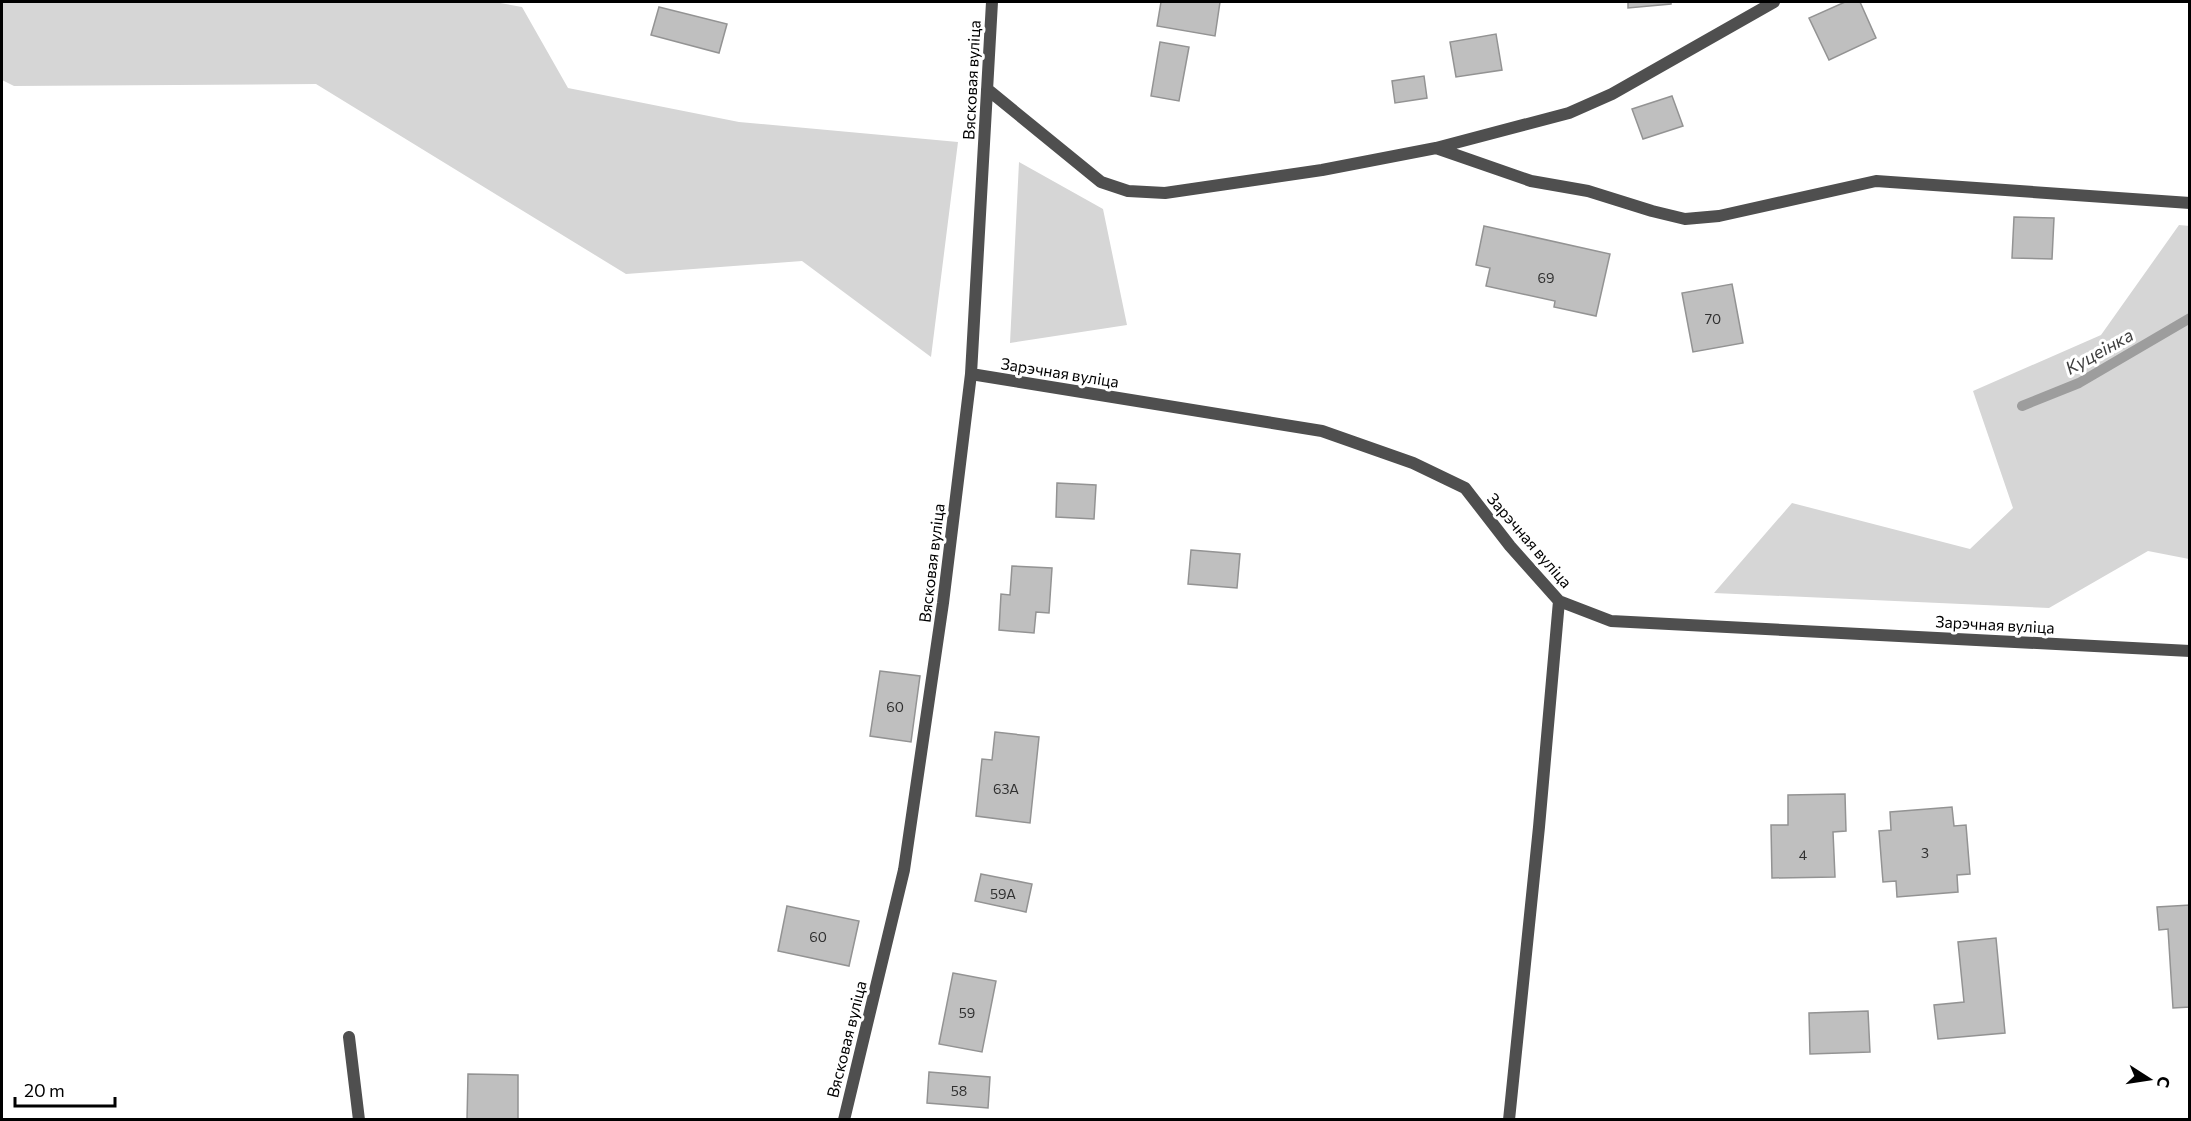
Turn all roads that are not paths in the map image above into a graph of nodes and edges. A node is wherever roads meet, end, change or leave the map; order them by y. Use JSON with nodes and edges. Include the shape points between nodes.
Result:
{"nodes":[{"id":1,"x":992,"y":2,"type":"edge"},
{"id":2,"x":1774,"y":2,"type":"edge"},
{"id":3,"x":987,"y":89,"type":"junction"},
{"id":4,"x":1436,"y":148,"type":"junction"},
{"id":5,"x":2190,"y":204,"type":"edge"},
{"id":6,"x":971,"y":374,"type":"junction"},
{"id":7,"x":1559,"y":601,"type":"junction"},
{"id":8,"x":2190,"y":651,"type":"edge"},
{"id":9,"x":349,"y":1037,"type":"dead end"},
{"id":10,"x":359,"y":1119,"type":"edge"},
{"id":11,"x":844,"y":1119,"type":"edge"},
{"id":12,"x":1509,"y":1119,"type":"edge"}],
"edges":[{"from":1,"to":3,"type":"street","name":"Вясковая вуліца"},
{"from":2,"to":4,"type":"street","via":[[1612,94],[1569,114]]},
{"from":3,"to":4,"type":"street","via":[[1101,182],[1128,191],[1165,193],[1322,170]]},
{"from":3,"to":6,"type":"street","name":"Вясковая вуліца"},
{"from":4,"to":5,"type":"street","via":[[1531,181],[1588,191],[1684,219],[1719,216],[1876,181]]},
{"from":6,"to":7,"type":"street","name":"Зарэчная вуліца","via":[[1322,432],[1413,463],[1465,488]]},
{"from":6,"to":11,"type":"street","name":"Вясковая вуліца","via":[[904,870]]},
{"from":7,"to":8,"type":"street","name":"Зарэчная вуліца","via":[[1611,621]]},
{"from":7,"to":12,"type":"street"},
{"from":9,"to":10,"type":"street"}]}
